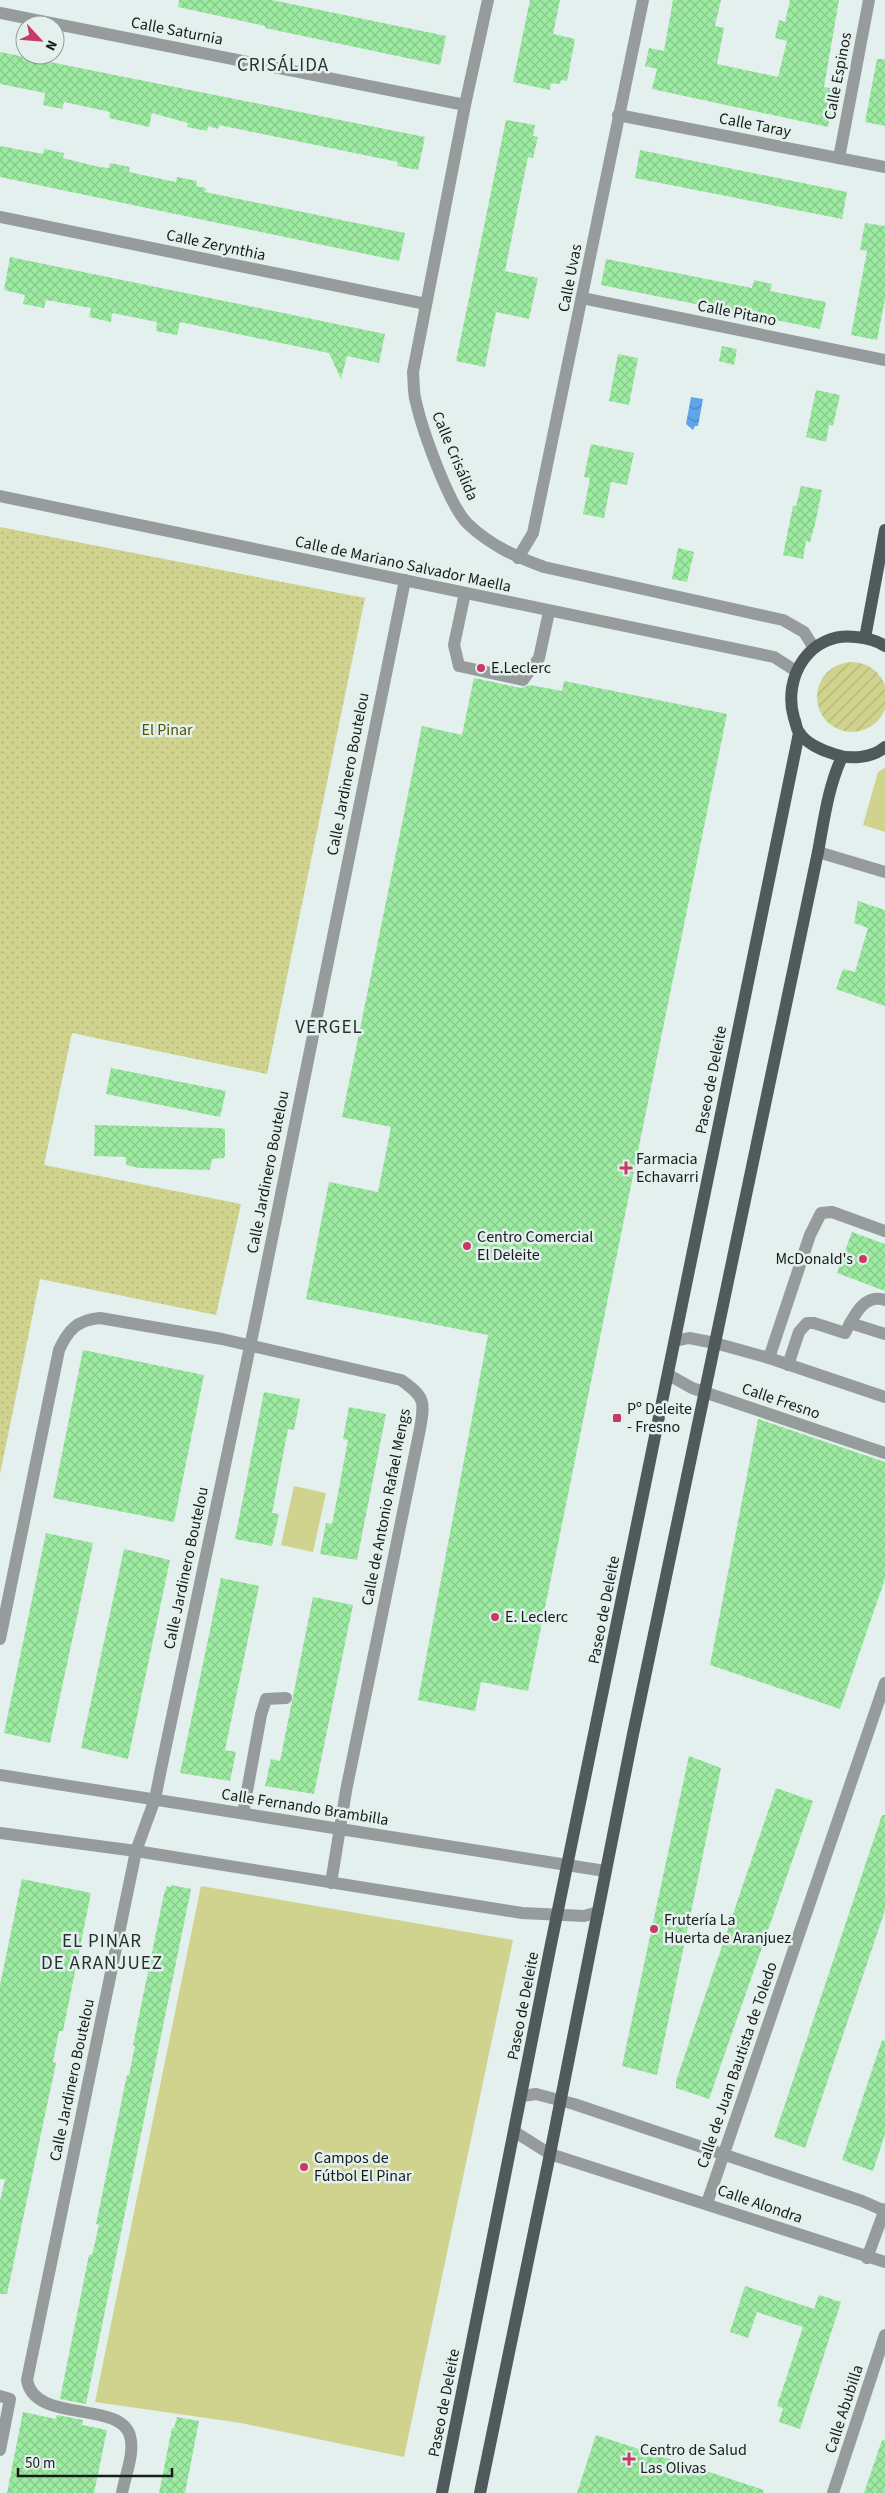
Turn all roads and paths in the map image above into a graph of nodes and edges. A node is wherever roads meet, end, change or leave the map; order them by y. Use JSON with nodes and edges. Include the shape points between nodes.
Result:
{"nodes":[{"id":1,"x":488,"y":0,"type":"edge"},
{"id":2,"x":643,"y":0,"type":"edge"},
{"id":3,"x":869,"y":0,"type":"edge"},
{"id":4,"x":0,"y":13,"type":"edge"},
{"id":5,"x":465,"y":105,"type":"junction"},
{"id":6,"x":618,"y":115,"type":"junction"},
{"id":7,"x":839,"y":158,"type":"junction"},
{"id":8,"x":885,"y":167,"type":"edge"},
{"id":9,"x":0,"y":217,"type":"edge"},
{"id":10,"x":582,"y":298,"type":"junction"},
{"id":11,"x":426,"y":304,"type":"junction"},
{"id":12,"x":885,"y":360,"type":"edge"},
{"id":13,"x":0,"y":496,"type":"edge"},
{"id":14,"x":885,"y":530,"type":"edge"},
{"id":15,"x":518,"y":558,"type":"junction"},
{"id":16,"x":405,"y":580,"type":"junction"},
{"id":17,"x":465,"y":593,"type":"junction"},
{"id":18,"x":548,"y":612,"type":"junction"},
{"id":19,"x":865,"y":638,"type":"junction"},
{"id":20,"x":883,"y":643,"type":"edge"},
{"id":21,"x":814,"y":648,"type":"junction"},
{"id":22,"x":796,"y":671,"type":"junction"},
{"id":23,"x":799,"y":733,"type":"junction"},
{"id":24,"x":885,"y":746,"type":"edge"},
{"id":25,"x":842,"y":757,"type":"junction"},
{"id":26,"x":818,"y":852,"type":"junction"},
{"id":27,"x":885,"y":872,"type":"edge"},
{"id":28,"x":885,"y":1231,"type":"edge"},
{"id":29,"x":885,"y":1300,"type":"edge"},
{"id":30,"x":850,"y":1323,"type":"junction"},
{"id":31,"x":885,"y":1334,"type":"edge"},
{"id":32,"x":675,"y":1341,"type":"junction"},
{"id":33,"x":715,"y":1343,"type":"junction"},
{"id":34,"x":249,"y":1346,"type":"junction"},
{"id":35,"x":770,"y":1358,"type":"junction"},
{"id":36,"x":788,"y":1365,"type":"junction"},
{"id":37,"x":669,"y":1375,"type":"junction"},
{"id":38,"x":704,"y":1390,"type":"junction"},
{"id":39,"x":885,"y":1397,"type":"edge"},
{"id":40,"x":885,"y":1453,"type":"edge"},
{"id":41,"x":0,"y":1639,"type":"edge"},
{"id":42,"x":885,"y":1683,"type":"edge"},
{"id":43,"x":286,"y":1698,"type":"dead end"},
{"id":44,"x":0,"y":1775,"type":"edge"},
{"id":45,"x":155,"y":1799,"type":"junction"},
{"id":46,"x":243,"y":1813,"type":"junction"},
{"id":47,"x":340,"y":1828,"type":"junction"},
{"id":48,"x":0,"y":1833,"type":"edge"},
{"id":49,"x":136,"y":1852,"type":"junction"},
{"id":50,"x":569,"y":1865,"type":"junction"},
{"id":51,"x":605,"y":1871,"type":"junction"},
{"id":52,"x":331,"y":1883,"type":"junction"},
{"id":53,"x":598,"y":1912,"type":"junction"},
{"id":54,"x":558,"y":1914,"type":"junction"},
{"id":55,"x":522,"y":2096,"type":"junction"},
{"id":56,"x":561,"y":2100,"type":"junction"},
{"id":57,"x":515,"y":2132,"type":"junction"},
{"id":58,"x":550,"y":2154,"type":"junction"},
{"id":59,"x":724,"y":2154,"type":"junction"},
{"id":60,"x":707,"y":2203,"type":"junction"},
{"id":61,"x":885,"y":2209,"type":"edge"},
{"id":62,"x":867,"y":2258,"type":"junction"},
{"id":63,"x":885,"y":2262,"type":"edge"},
{"id":64,"x":885,"y":2335,"type":"edge"},
{"id":65,"x":29,"y":2389,"type":"junction"},
{"id":66,"x":5,"y":2397,"type":"edge"},
{"id":67,"x":0,"y":2450,"type":"edge"},
{"id":68,"x":122,"y":2493,"type":"edge"},
{"id":69,"x":442,"y":2493,"type":"edge"},
{"id":70,"x":480,"y":2493,"type":"edge"},
{"id":71,"x":833,"y":2493,"type":"edge"}],
"edges":[{"from":1,"to":5,"type":"street","name":"Calle Crisálida"},
{"from":2,"to":6,"type":"street","name":"Calle Uvas"},
{"from":3,"to":7,"type":"street","name":"Calle Espinos"},
{"from":4,"to":5,"type":"street","name":"Calle Saturnia"},
{"from":5,"to":11,"type":"street","name":"Calle Crisálida"},
{"from":6,"to":7,"type":"street","name":"Calle Taray"},
{"from":6,"to":10,"type":"street","name":"Calle Uvas"},
{"from":7,"to":8,"type":"street","name":"Calle Taray"},
{"from":9,"to":11,"type":"street","name":"Calle Zerynthia"},
{"from":10,"to":12,"type":"street","name":"Calle Pitano"},
{"from":10,"to":15,"type":"street","name":"Calle Uvas","via":[[533,533]]},
{"from":11,"to":15,"type":"street","name":"Calle Crisálida","via":[[413,372],[415,400],[426,435],[451,496],[467,523]]},
{"from":13,"to":16,"type":"street","name":"Calle de Mariano Salvador Maella"},
{"from":14,"to":19,"type":"main road"},
{"from":15,"to":21,"type":"street","name":"Calle Crisálida","via":[[544,567],[783,620],[804,632]]},
{"from":16,"to":17,"type":"street","name":"Calle de Mariano Salvador Maella"},
{"from":16,"to":34,"type":"street","name":"Calle Jardinero Boutelou"},
{"from":17,"to":18,"type":"street","name":"Calle de Mariano Salvador Maella"},
{"from":17,"to":18,"type":"street","via":[[454,645],[459,666],[522,680],[539,658]]},
{"from":18,"to":22,"type":"street","name":"Calle de Mariano Salvador Maella","via":[[774,657]]},
{"from":19,"to":20,"type":"main road"},
{"from":19,"to":21,"type":"main road","via":[[845,635],[828,639]]},
{"from":21,"to":22,"type":"main road"},
{"from":22,"to":23,"type":"main road","via":[[790,688],[790,706]]},
{"from":23,"to":25,"type":"main road","via":[[822,751]]},
{"from":23,"to":32,"type":"main road","name":"Paseo de Deleite"},
{"from":24,"to":25,"type":"main road","via":[[863,757]]},
{"from":25,"to":26,"type":"main road","via":[[826,803]]},
{"from":26,"to":27,"type":"street"},
{"from":26,"to":33,"type":"main road"},
{"from":28,"to":35,"type":"street","via":[[832,1212],[821,1213],[810,1236]]},
{"from":29,"to":30,"type":"street","via":[[872,1300],[861,1307],[854,1312]]},
{"from":30,"to":31,"type":"street"},
{"from":30,"to":36,"type":"street","via":[[845,1333],[807,1323],[799,1332]]},
{"from":32,"to":33,"type":"street","via":[[689,1338]]},
{"from":32,"to":37,"type":"main road","name":"Paseo de Deleite"},
{"from":33,"to":35,"type":"street"},
{"from":33,"to":38,"type":"main road"},
{"from":34,"to":41,"type":"street","name":"Calle de Antonio Rafael Mengs","via":[[100,1318],[86,1319],[66,1334],[59,1350]]},
{"from":34,"to":45,"type":"street","name":"Calle Jardinero Boutelou"},
{"from":34,"to":47,"type":"street","name":"Calle de Antonio Rafael Mengs","via":[[402,1380],[419,1393],[424,1409]]},
{"from":35,"to":36,"type":"street"},
{"from":36,"to":39,"type":"street"},
{"from":37,"to":38,"type":"street","name":"Calle Fresno","via":[[680,1383]]},
{"from":37,"to":50,"type":"main road","name":"Paseo de Deleite"},
{"from":38,"to":40,"type":"street","name":"Calle Fresno"},
{"from":38,"to":51,"type":"main road"},
{"from":42,"to":59,"type":"street","name":"Calle de Juan Bautista de Toledo"},
{"from":43,"to":46,"type":"street","via":[[266,1699]]},
{"from":44,"to":45,"type":"street","name":"Calle Fernando Brambilla"},
{"from":45,"to":46,"type":"street","name":"Calle Fernando Brambilla"},
{"from":45,"to":49,"type":"street","name":"Calle Jardinero Boutelou"},
{"from":46,"to":47,"type":"street","name":"Calle Fernando Brambilla"},
{"from":47,"to":50,"type":"street","name":"Calle Fernando Brambilla"},
{"from":47,"to":52,"type":"street","name":"Calle de Antonio Rafael Mengs"},
{"from":48,"to":49,"type":"street"},
{"from":49,"to":52,"type":"street"},
{"from":49,"to":65,"type":"street","name":"Calle Jardinero Boutelou","via":[[27,2380]]},
{"from":50,"to":51,"type":"street","name":"Calle Fernando Brambilla"},
{"from":50,"to":54,"type":"main road","name":"Paseo de Deleite"},
{"from":51,"to":53,"type":"main road"},
{"from":52,"to":54,"type":"street","via":[[522,1913]]},
{"from":53,"to":54,"type":"street","via":[[584,1916]]},
{"from":53,"to":56,"type":"main road"},
{"from":54,"to":55,"type":"main road","name":"Paseo de Deleite"},
{"from":55,"to":56,"type":"street","via":[[536,2094]]},
{"from":55,"to":57,"type":"main road","name":"Paseo de Deleite"},
{"from":56,"to":58,"type":"main road"},
{"from":56,"to":59,"type":"street"},
{"from":57,"to":58,"type":"street","name":"Calle Alondra"},
{"from":57,"to":69,"type":"main road","name":"Paseo de Deleite"},
{"from":58,"to":60,"type":"street","name":"Calle Alondra"},
{"from":58,"to":70,"type":"main road"},
{"from":59,"to":60,"type":"street","name":"Calle de Juan Bautista de Toledo"},
{"from":59,"to":61,"type":"street"},
{"from":60,"to":62,"type":"street","name":"Calle Alondra"},
{"from":61,"to":62,"type":"street"},
{"from":62,"to":63,"type":"street","name":"Calle Alondra"},
{"from":64,"to":71,"type":"street","name":"Calle Abubilla"},
{"from":65,"to":66,"type":"street"},
{"from":65,"to":68,"type":"street","via":[[46,2403],[125,2425],[132,2444]]},
{"from":66,"to":67,"type":"street"}]}
